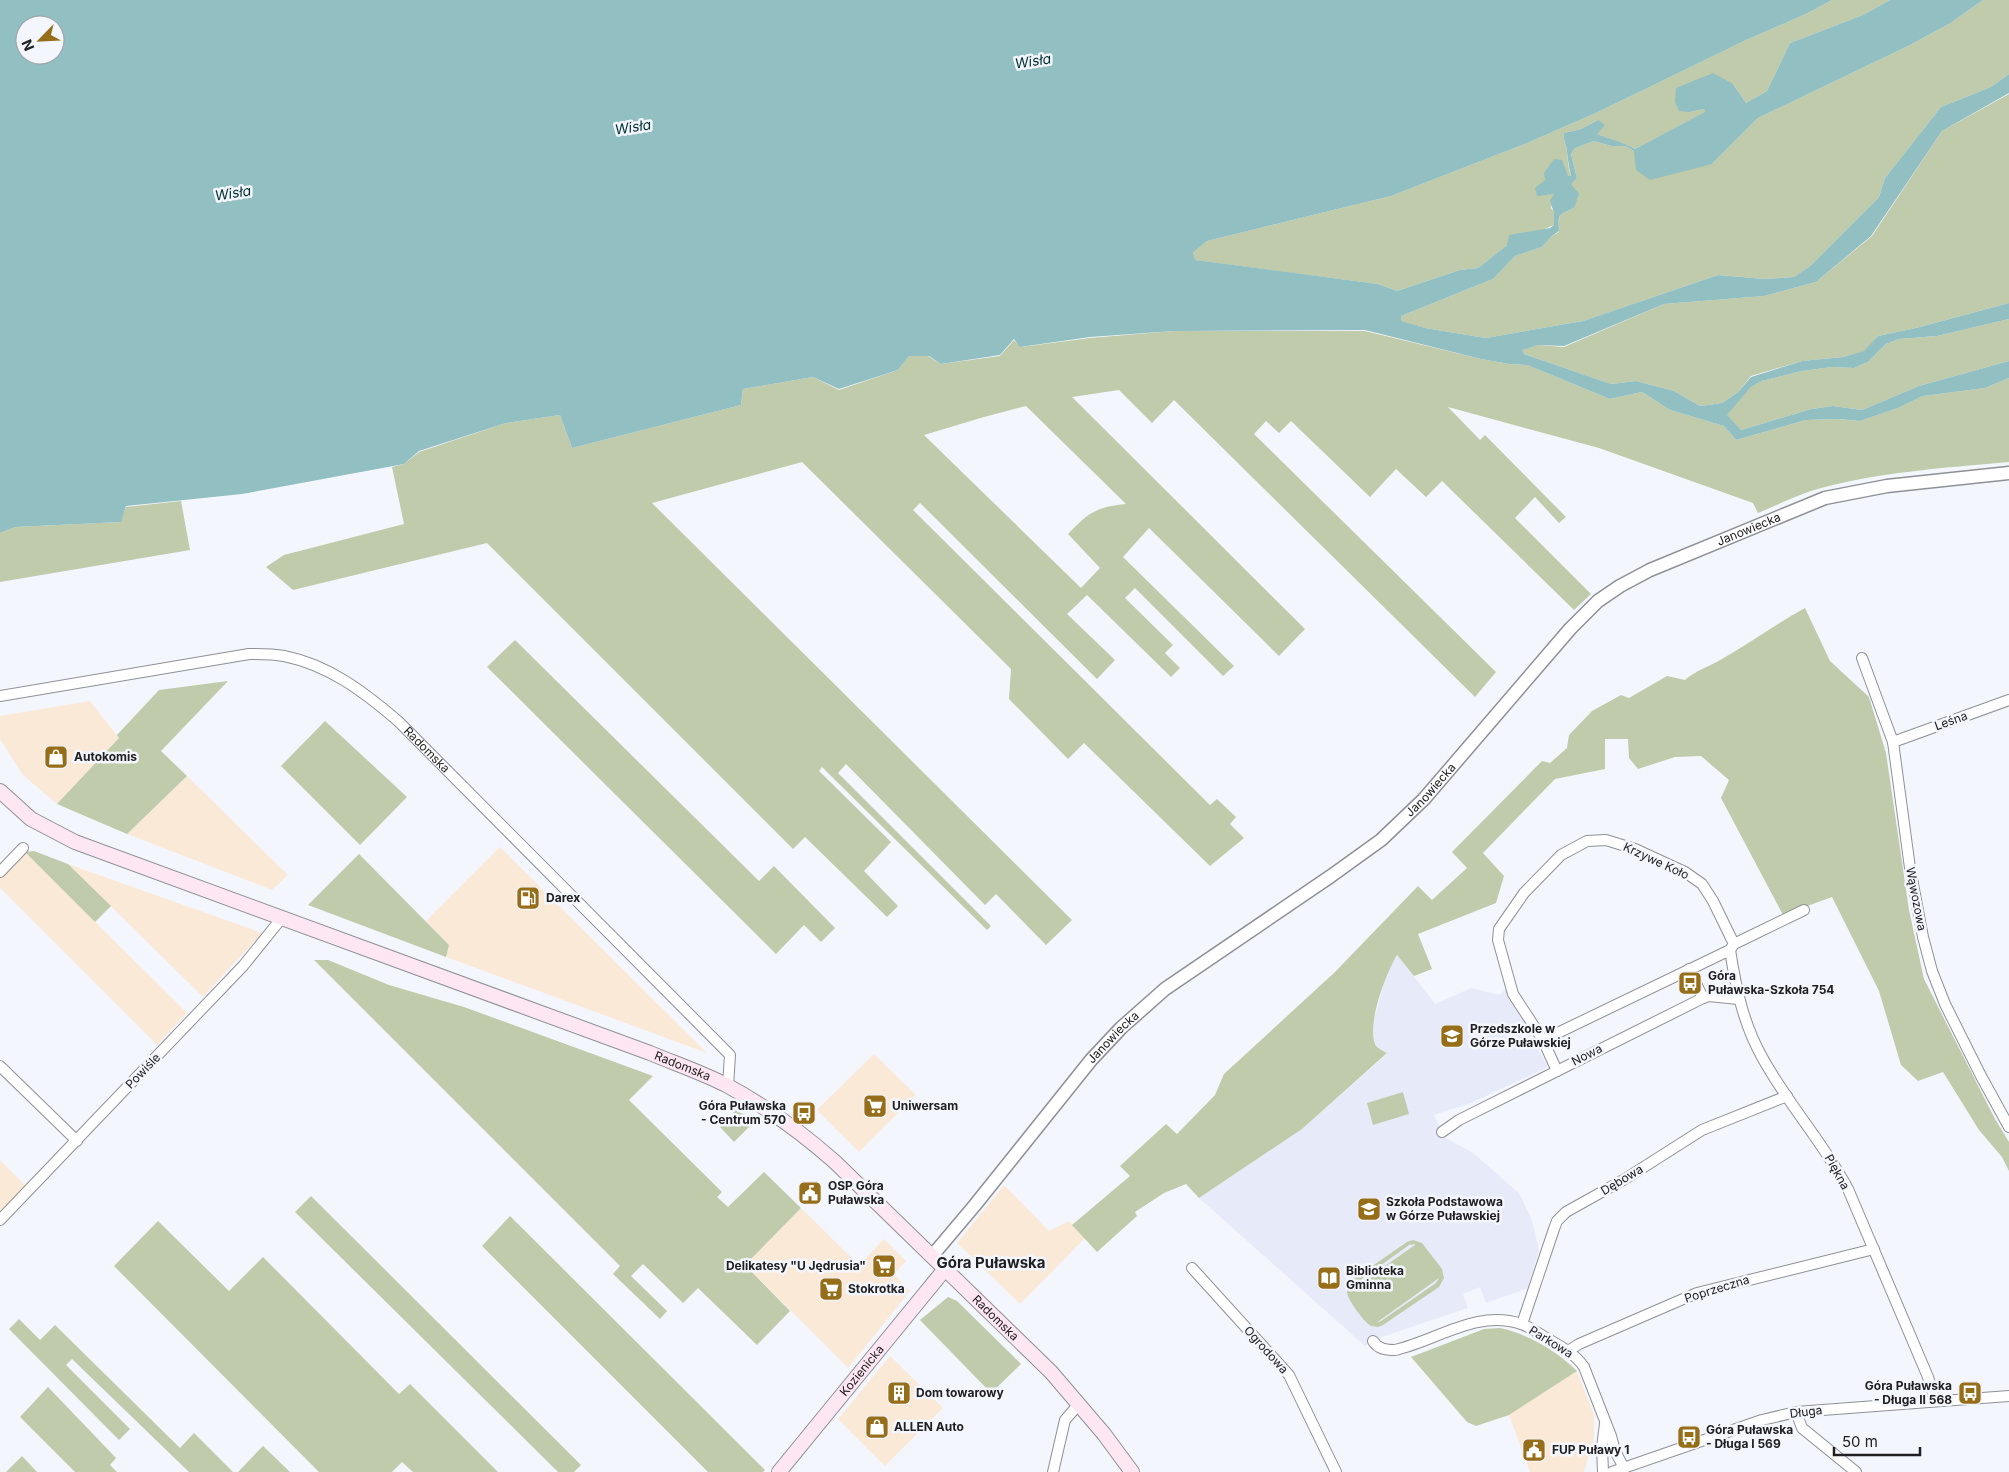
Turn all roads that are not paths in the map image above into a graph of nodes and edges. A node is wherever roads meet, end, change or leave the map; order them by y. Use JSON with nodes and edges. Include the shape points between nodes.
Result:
{"nodes":[{"id":1,"x":2009,"y":473,"type":"edge"},
{"id":2,"x":1862,"y":658,"type":"dead end"},
{"id":3,"x":0,"y":696,"type":"edge"},
{"id":4,"x":2009,"y":700,"type":"edge"},
{"id":5,"x":1892,"y":742,"type":"junction"},
{"id":6,"x":0,"y":791,"type":"edge"},
{"id":7,"x":23,"y":848,"type":"dead end"},
{"id":8,"x":0,"y":872,"type":"edge"},
{"id":9,"x":1804,"y":910,"type":"dead end"},
{"id":10,"x":281,"y":918,"type":"junction"},
{"id":11,"x":1732,"y":947,"type":"junction"},
{"id":12,"x":1689,"y":969,"type":"junction"},
{"id":13,"x":1703,"y":998,"type":"junction"},
{"id":14,"x":1738,"y":999,"type":"junction"},
{"id":15,"x":1543,"y":1040,"type":"junction"},
{"id":16,"x":0,"y":1066,"type":"edge"},
{"id":17,"x":1557,"y":1070,"type":"junction"},
{"id":18,"x":728,"y":1086,"type":"junction"},
{"id":19,"x":1787,"y":1096,"type":"junction"},
{"id":20,"x":2009,"y":1127,"type":"edge"},
{"id":21,"x":1442,"y":1132,"type":"dead end"},
{"id":22,"x":77,"y":1141,"type":"junction"},
{"id":23,"x":0,"y":1220,"type":"edge"},
{"id":24,"x":1874,"y":1249,"type":"junction"},
{"id":25,"x":932,"y":1256,"type":"junction"},
{"id":26,"x":1192,"y":1268,"type":"dead end"},
{"id":27,"x":945,"y":1269,"type":"junction"},
{"id":28,"x":1522,"y":1324,"type":"junction"},
{"id":29,"x":1373,"y":1341,"type":"dead end"},
{"id":30,"x":1568,"y":1351,"type":"junction"},
{"id":31,"x":2009,"y":1396,"type":"edge"},
{"id":32,"x":1935,"y":1401,"type":"junction"},
{"id":33,"x":1079,"y":1404,"type":"junction"},
{"id":34,"x":1796,"y":1412,"type":"junction"},
{"id":35,"x":1605,"y":1424,"type":"junction"},
{"id":36,"x":1624,"y":1468,"type":"junction"},
{"id":37,"x":779,"y":1472,"type":"edge"},
{"id":38,"x":1053,"y":1472,"type":"edge"},
{"id":39,"x":1132,"y":1472,"type":"edge"},
{"id":40,"x":1336,"y":1472,"type":"edge"},
{"id":41,"x":1603,"y":1472,"type":"edge"},
{"id":42,"x":1612,"y":1472,"type":"edge"},
{"id":43,"x":1856,"y":1472,"type":"edge"}],
"edges":[{"from":1,"to":25,"type":"street","name":"Janowiecka","via":[[1887,486],[1825,498],[1650,570],[1598,601],[1570,629],[1424,799],[1381,840],[1165,989],[1126,1023],[1091,1060]]},
{"from":2,"to":5,"type":"street","name":"Wąwozowa"},
{"from":3,"to":18,"type":"street","name":"Radomska","via":[[249,654],[284,656],[328,671],[363,691],[398,721],[730,1054]]},
{"from":4,"to":5,"type":"street","name":"Leśna"},
{"from":5,"to":20,"type":"street","name":"Wąwozowa","via":[[1910,868],[1932,971],[1980,1076]]},
{"from":6,"to":10,"type":"main road","name":"Radomska","via":[[31,819],[75,842]]},
{"from":7,"to":8,"type":"street"},
{"from":9,"to":11,"type":"street"},
{"from":10,"to":18,"type":"main road","name":"Radomska","via":[[650,1053]]},
{"from":10,"to":22,"type":"street","name":"Powiśle","via":[[243,966]]},
{"from":11,"to":12,"type":"street"},
{"from":11,"to":14,"type":"street","name":"Piękna"},
{"from":11,"to":15,"type":"street","name":"Krzywe Koło","via":[[1713,901],[1702,884],[1685,872],[1635,849],[1606,840],[1587,841],[1550,865],[1524,893],[1499,929],[1498,940],[1512,994]]},
{"from":12,"to":13,"type":"street"},
{"from":12,"to":15,"type":"street"},
{"from":13,"to":14,"type":"street","name":"Nowa"},
{"from":13,"to":17,"type":"street","name":"Nowa"},
{"from":14,"to":19,"type":"street","name":"Piękna","via":[[1762,1057]]},
{"from":15,"to":17,"type":"street","name":"Krzywe Koło"},
{"from":16,"to":22,"type":"street"},
{"from":17,"to":21,"type":"street","name":"Nowa"},
{"from":18,"to":25,"type":"main road","name":"Radomska","via":[[799,1131]]},
{"from":19,"to":24,"type":"street","name":"Piękna","via":[[1833,1162]]},
{"from":19,"to":28,"type":"street","name":"Dębowa","via":[[1702,1130],[1566,1212],[1557,1221]]},
{"from":22,"to":23,"type":"street","name":"Powiśle"},
{"from":24,"to":30,"type":"street","name":"Poprzeczna","via":[[1697,1293]]},
{"from":24,"to":32,"type":"street","name":"Piękna"},
{"from":25,"to":27,"type":"main road","name":"Radomska"},
{"from":26,"to":40,"type":"street","name":"Ogrodowa","via":[[1289,1375]]},
{"from":27,"to":33,"type":"main road","name":"Radomska"},
{"from":27,"to":37,"type":"main road","name":"Kozienicka"},
{"from":28,"to":29,"type":"street","name":"Parkowa","via":[[1482,1321],[1395,1350],[1386,1350]]},
{"from":28,"to":30,"type":"street","name":"Parkowa"},
{"from":30,"to":35,"type":"street","name":"Parkowa","via":[[1584,1367]]},
{"from":31,"to":32,"type":"street","name":"Długa"},
{"from":32,"to":34,"type":"street","name":"Długa"},
{"from":33,"to":38,"type":"street","via":[[1065,1420]]},
{"from":33,"to":39,"type":"main road","name":"Radomska"},
{"from":34,"to":36,"type":"street","name":"Długa","via":[[1762,1420]]},
{"from":34,"to":43,"type":"street","via":[[1802,1428]]},
{"from":35,"to":36,"type":"street","name":"Parkowa"},
{"from":35,"to":41,"type":"street","name":"Parkowa"},
{"from":36,"to":42,"type":"street","name":"Długa"}]}
